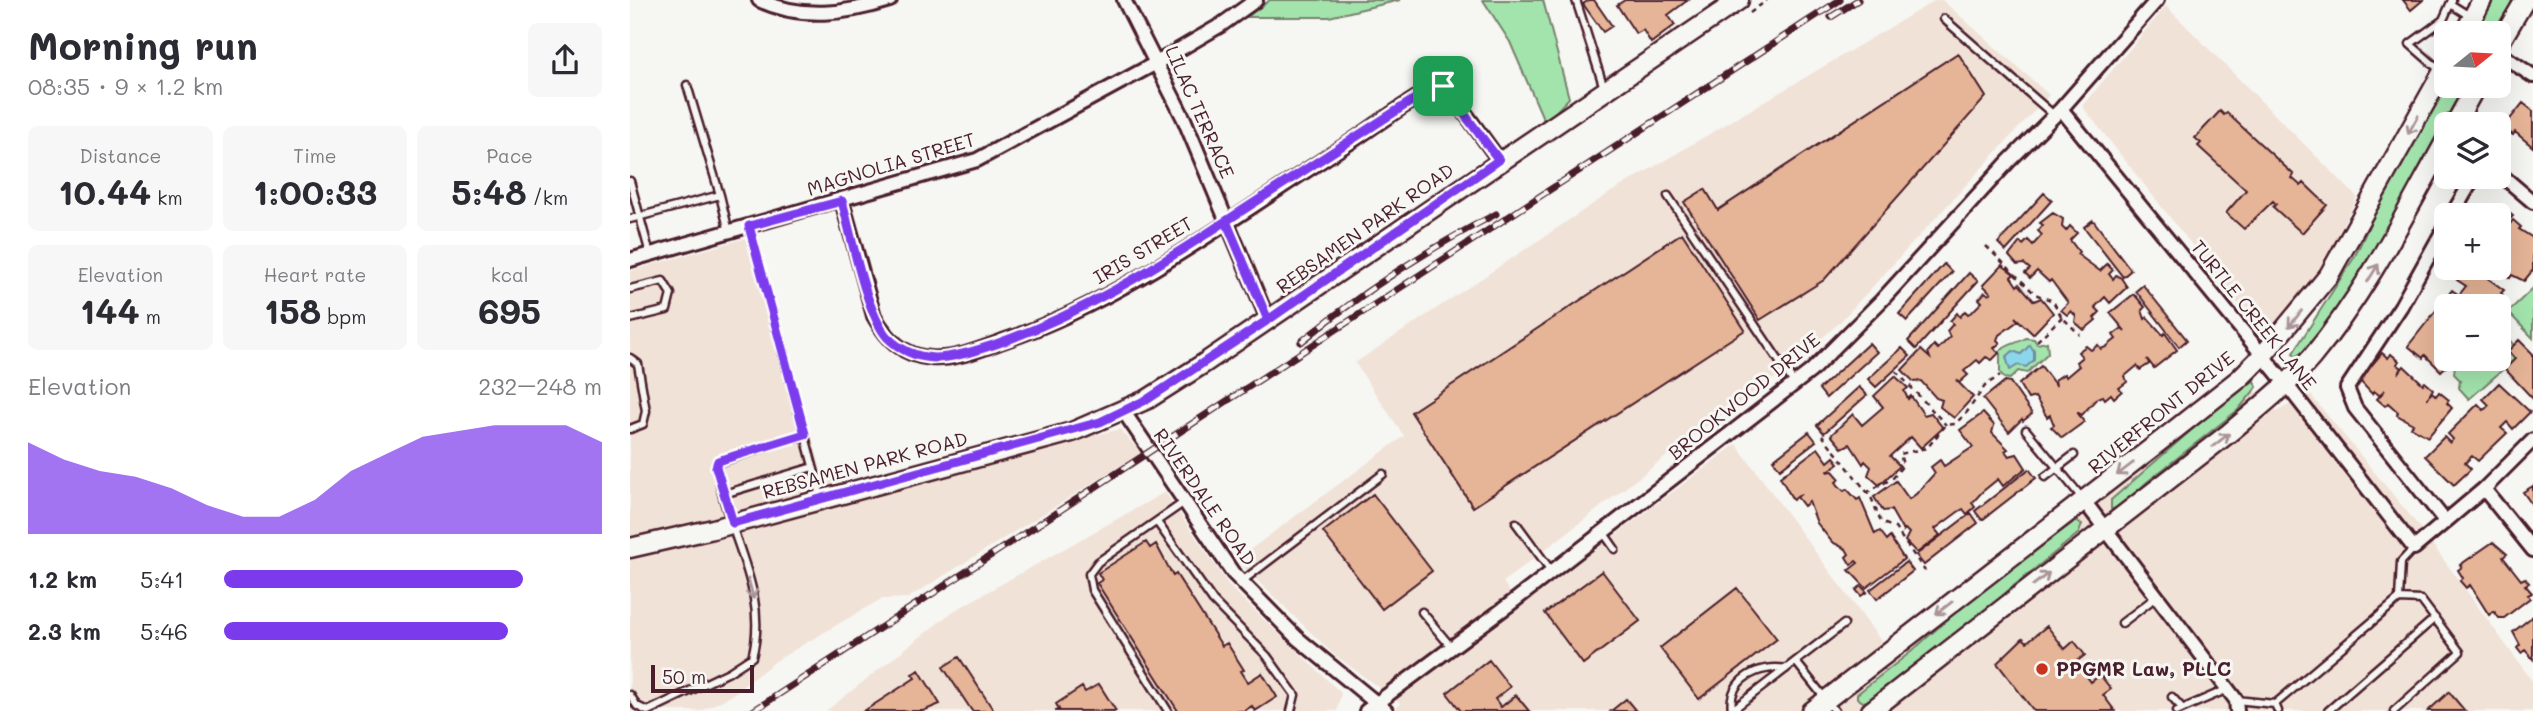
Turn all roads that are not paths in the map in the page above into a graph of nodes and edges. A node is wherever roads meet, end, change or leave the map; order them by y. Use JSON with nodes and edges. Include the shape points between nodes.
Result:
{"nodes":[{"id":1,"x":759,"y":0,"type":"edge"},
{"id":2,"x":890,"y":0,"type":"edge"},
{"id":3,"x":1124,"y":0,"type":"edge"},
{"id":4,"x":1256,"y":0,"type":"edge"},
{"id":5,"x":1576,"y":0,"type":"edge"},
{"id":6,"x":1739,"y":0,"type":"edge"},
{"id":7,"x":2157,"y":0,"type":"edge"},
{"id":8,"x":2482,"y":0,"type":"edge"},
{"id":9,"x":2525,"y":0,"type":"edge"},
{"id":10,"x":2452,"y":3,"type":"edge"},
{"id":11,"x":850,"y":5,"type":"edge"},
{"id":12,"x":1944,"y":19,"type":"dead end"},
{"id":13,"x":2443,"y":21,"type":"edge"},
{"id":14,"x":2465,"y":21,"type":"edge"},
{"id":15,"x":2470,"y":21,"type":"edge"},
{"id":16,"x":2511,"y":24,"type":"edge"},
{"id":17,"x":2434,"y":27,"type":"edge"},
{"id":18,"x":2434,"y":61,"type":"edge"},
{"id":19,"x":2511,"y":61,"type":"edge"},
{"id":20,"x":1158,"y":62,"type":"junction"},
{"id":21,"x":2533,"y":76,"type":"edge"},
{"id":22,"x":688,"y":85,"type":"dead end"},
{"id":23,"x":2434,"y":89,"type":"edge"},
{"id":24,"x":1606,"y":91,"type":"junction"},
{"id":25,"x":2058,"y":113,"type":"junction"},
{"id":26,"x":1499,"y":160,"type":"junction"},
{"id":27,"x":2434,"y":162,"type":"edge"},
{"id":28,"x":630,"y":181,"type":"edge"},
{"id":29,"x":2511,"y":183,"type":"edge"},
{"id":30,"x":720,"y":195,"type":"junction"},
{"id":31,"x":1668,"y":196,"type":"dead end"},
{"id":32,"x":842,"y":201,"type":"junction"},
{"id":33,"x":2533,"y":202,"type":"edge"},
{"id":34,"x":640,"y":217,"type":"junction"},
{"id":35,"x":630,"y":219,"type":"edge"},
{"id":36,"x":1226,"y":221,"type":"junction"},
{"id":37,"x":749,"y":226,"type":"junction"},
{"id":38,"x":729,"y":232,"type":"junction"},
{"id":39,"x":2434,"y":247,"type":"edge"},
{"id":40,"x":650,"y":254,"type":"junction"},
{"id":41,"x":630,"y":260,"type":"edge"},
{"id":42,"x":630,"y":289,"type":"edge"},
{"id":43,"x":630,"y":319,"type":"edge"},
{"id":44,"x":1268,"y":320,"type":"junction"},
{"id":45,"x":2263,"y":355,"type":"junction"},
{"id":46,"x":630,"y":358,"type":"edge"},
{"id":47,"x":2286,"y":384,"type":"junction"},
{"id":48,"x":1795,"y":385,"type":"junction"},
{"id":49,"x":1124,"y":412,"type":"junction"},
{"id":50,"x":630,"y":429,"type":"edge"},
{"id":51,"x":2026,"y":430,"type":"dead end"},
{"id":52,"x":805,"y":434,"type":"junction"},
{"id":53,"x":2533,"y":440,"type":"edge"},
{"id":54,"x":2074,"y":455,"type":"dead end"},
{"id":55,"x":813,"y":467,"type":"junction"},
{"id":56,"x":2057,"y":468,"type":"junction"},
{"id":57,"x":1383,"y":474,"type":"dead end"},
{"id":58,"x":2045,"y":477,"type":"dead end"},
{"id":59,"x":2484,"y":489,"type":"junction"},
{"id":60,"x":724,"y":494,"type":"junction"},
{"id":61,"x":822,"y":498,"type":"junction"},
{"id":62,"x":2084,"y":500,"type":"junction"},
{"id":63,"x":1183,"y":503,"type":"junction"},
{"id":64,"x":2445,"y":521,"type":"junction"},
{"id":65,"x":1157,"y":522,"type":"junction"},
{"id":66,"x":733,"y":523,"type":"junction"},
{"id":67,"x":1516,"y":523,"type":"dead end"},
{"id":68,"x":2106,"y":528,"type":"junction"},
{"id":69,"x":1603,"y":532,"type":"junction"},
{"id":70,"x":630,"y":548,"type":"edge"},
{"id":71,"x":2414,"y":548,"type":"junction"},
{"id":72,"x":1615,"y":549,"type":"dead end"},
{"id":73,"x":2533,"y":550,"type":"edge"},
{"id":74,"x":1552,"y":572,"type":"junction"},
{"id":75,"x":1241,"y":582,"type":"junction"},
{"id":76,"x":2158,"y":595,"type":"junction"},
{"id":77,"x":2399,"y":599,"type":"junction"},
{"id":78,"x":1422,"y":612,"type":"dead end"},
{"id":79,"x":2435,"y":618,"type":"junction"},
{"id":80,"x":2122,"y":623,"type":"dead end"},
{"id":81,"x":1844,"y":624,"type":"dead end"},
{"id":82,"x":1452,"y":648,"type":"junction"},
{"id":83,"x":1796,"y":662,"type":"junction"},
{"id":84,"x":1786,"y":669,"type":"junction"},
{"id":85,"x":2228,"y":689,"type":"junction"},
{"id":86,"x":630,"y":695,"type":"edge"},
{"id":87,"x":2172,"y":697,"type":"dead end"},
{"id":88,"x":2236,"y":706,"type":"edge"},
{"id":89,"x":1824,"y":707,"type":"edge"},
{"id":90,"x":2276,"y":708,"type":"edge"},
{"id":91,"x":1376,"y":709,"type":"edge"},
{"id":92,"x":2180,"y":710,"type":"edge"},
{"id":93,"x":647,"y":711,"type":"edge"},
{"id":94,"x":1168,"y":711,"type":"edge"},
{"id":95,"x":1291,"y":711,"type":"edge"},
{"id":96,"x":1732,"y":711,"type":"edge"},
{"id":97,"x":1871,"y":711,"type":"edge"},
{"id":98,"x":2328,"y":711,"type":"edge"},
{"id":99,"x":2395,"y":711,"type":"edge"}],
"edges":[{"from":1,"to":11,"type":"street","via":[[802,13]]},
{"from":2,"to":11,"type":"street"},
{"from":3,"to":20,"type":"street","name":"LILAC TERRACE"},
{"from":4,"to":20,"type":"street","name":"MAGNOLIA STREET"},
{"from":5,"to":24,"type":"lane"},
{"from":6,"to":24,"type":"street","name":"REBSAMEN PARK ROAD"},
{"from":7,"to":25,"type":"street","name":"BROOKWOOD DRIVE"},
{"from":8,"to":15,"type":"street"},
{"from":9,"to":16,"type":"street"},
{"from":10,"to":13,"type":"lane"},
{"from":10,"to":14,"type":"lane"},
{"from":12,"to":25,"type":"lane"},
{"from":17,"to":18,"type":"lane","via":[[2410,44]]},
{"from":19,"to":21,"type":"street"},
{"from":20,"to":32,"type":"street","name":"MAGNOLIA STREET","via":[[977,160]]},
{"from":20,"to":36,"type":"street","name":"LILAC TERRACE"},
{"from":22,"to":30,"type":"lane"},
{"from":23,"to":45,"type":"street","name":"RIVERFRONT DRIVE","one_way":true,"via":[[2329,275]]},
{"from":24,"to":26,"type":"street","name":"REBSAMEN PARK ROAD"},
{"from":25,"to":45,"type":"street","name":"TURTLE CREEK LANE"},
{"from":25,"to":48,"type":"street","name":"BROOKWOOD DRIVE","via":[[1872,311]]},
{"from":26,"to":36,"type":"street","name":"IRIS STREET","via":[[1447,88],[1439,86]]},
{"from":26,"to":44,"type":"street","name":"REBSAMEN PARK ROAD"},
{"from":47,"to":27,"type":"street","one_way":true,"via":[[2345,315]]},
{"from":28,"to":34,"type":"lane"},
{"from":29,"to":33,"type":"street"},
{"from":30,"to":34,"type":"lane"},
{"from":30,"to":38,"type":"lane"},
{"from":31,"to":48,"type":"lane"},
{"from":32,"to":36,"type":"street","name":"IRIS STREET","via":[[881,329],[903,350],[932,358],[980,349],[1054,321],[1137,277]]},
{"from":32,"to":37,"type":"street","name":"MAGNOLIA STREET"},
{"from":34,"to":35,"type":"lane"},
{"from":34,"to":40,"type":"lane"},
{"from":36,"to":44,"type":"street","name":"LILAC TERRACE"},
{"from":37,"to":38,"type":"street","name":"MAGNOLIA STREET"},
{"from":37,"to":52,"type":"lane"},
{"from":38,"to":40,"type":"street","name":"MAGNOLIA STREET"},
{"from":39,"to":64,"type":"street","via":[[2347,388],[2354,408]]},
{"from":40,"to":41,"type":"street","name":"MAGNOLIA STREET"},
{"from":42,"to":43,"type":"lane","via":[[663,281],[671,302],[667,310]]},
{"from":44,"to":49,"type":"street","name":"REBSAMEN PARK ROAD"},
{"from":45,"to":47,"type":"street","name":"TURTLE CREEK LANE"},
{"from":45,"to":62,"type":"street","name":"RIVERFRONT DRIVE","one_way":true,"via":[[2239,379]]},
{"from":46,"to":50,"type":"lane","via":[[638,364],[646,411],[643,424]]},
{"from":68,"to":47,"type":"street","one_way":true},
{"from":47,"to":71,"type":"street","name":"TURTLE CREEK LANE"},
{"from":48,"to":69,"type":"street","name":"BROOKWOOD DRIVE"},
{"from":49,"to":61,"type":"street","name":"REBSAMEN PARK ROAD","via":[[1072,432]]},
{"from":49,"to":63,"type":"street","name":"RIVERDALE ROAD"},
{"from":51,"to":56,"type":"lane"},
{"from":52,"to":55,"type":"lane"},
{"from":52,"to":60,"type":"lane","via":[[718,461]]},
{"from":53,"to":59,"type":"street"},
{"from":54,"to":56,"type":"lane"},
{"from":55,"to":60,"type":"lane"},
{"from":55,"to":61,"type":"lane"},
{"from":56,"to":58,"type":"lane"},
{"from":56,"to":62,"type":"lane"},
{"from":57,"to":75,"type":"lane"},
{"from":59,"to":64,"type":"street"},
{"from":59,"to":73,"type":"street"},
{"from":60,"to":66,"type":"lane"},
{"from":61,"to":66,"type":"street","name":"REBSAMEN PARK ROAD"},
{"from":62,"to":68,"type":"street"},
{"from":62,"to":89,"type":"street","name":"RIVERFRONT DRIVE","one_way":true},
{"from":63,"to":65,"type":"lane"},
{"from":63,"to":75,"type":"street","name":"RIVERDALE ROAD"},
{"from":64,"to":71,"type":"street"},
{"from":65,"to":94,"type":"lane","via":[[1098,562],[1089,574],[1092,590]]},
{"from":65,"to":95,"type":"lane","via":[[1213,601],[1266,656],[1295,695]]},
{"from":66,"to":70,"type":"street","name":"REBSAMEN PARK ROAD"},
{"from":66,"to":93,"type":"lane","one_way":true,"via":[[754,598],[758,635],[751,657]]},
{"from":67,"to":74,"type":"lane"},
{"from":68,"to":76,"type":"street"},
{"from":97,"to":68,"type":"street","one_way":true},
{"from":69,"to":72,"type":"lane"},
{"from":69,"to":74,"type":"street","name":"BROOKWOOD DRIVE"},
{"from":71,"to":77,"type":"lane","via":[[2401,562]]},
{"from":74,"to":82,"type":"street","name":"BROOKWOOD DRIVE"},
{"from":75,"to":91,"type":"street","name":"RIVERDALE ROAD"},
{"from":76,"to":80,"type":"lane"},
{"from":76,"to":85,"type":"street"},
{"from":77,"to":79,"type":"lane","via":[[2421,600]]},
{"from":77,"to":90,"type":"lane"},
{"from":78,"to":82,"type":"lane"},
{"from":79,"to":98,"type":"lane"},
{"from":79,"to":99,"type":"lane","via":[[2460,652]]},
{"from":81,"to":83,"type":"lane"},
{"from":82,"to":91,"type":"street","name":"BROOKWOOD DRIVE"},
{"from":83,"to":84,"type":"lane"},
{"from":83,"to":89,"type":"lane"},
{"from":84,"to":96,"type":"lane"},
{"from":84,"to":96,"type":"lane","via":[[1771,666],[1746,676],[1735,690]]},
{"from":85,"to":88,"type":"street"},
{"from":85,"to":92,"type":"lane"},
{"from":86,"to":93,"type":"lane"},
{"from":87,"to":92,"type":"lane"},
{"from":88,"to":90,"type":"lane"}]}
